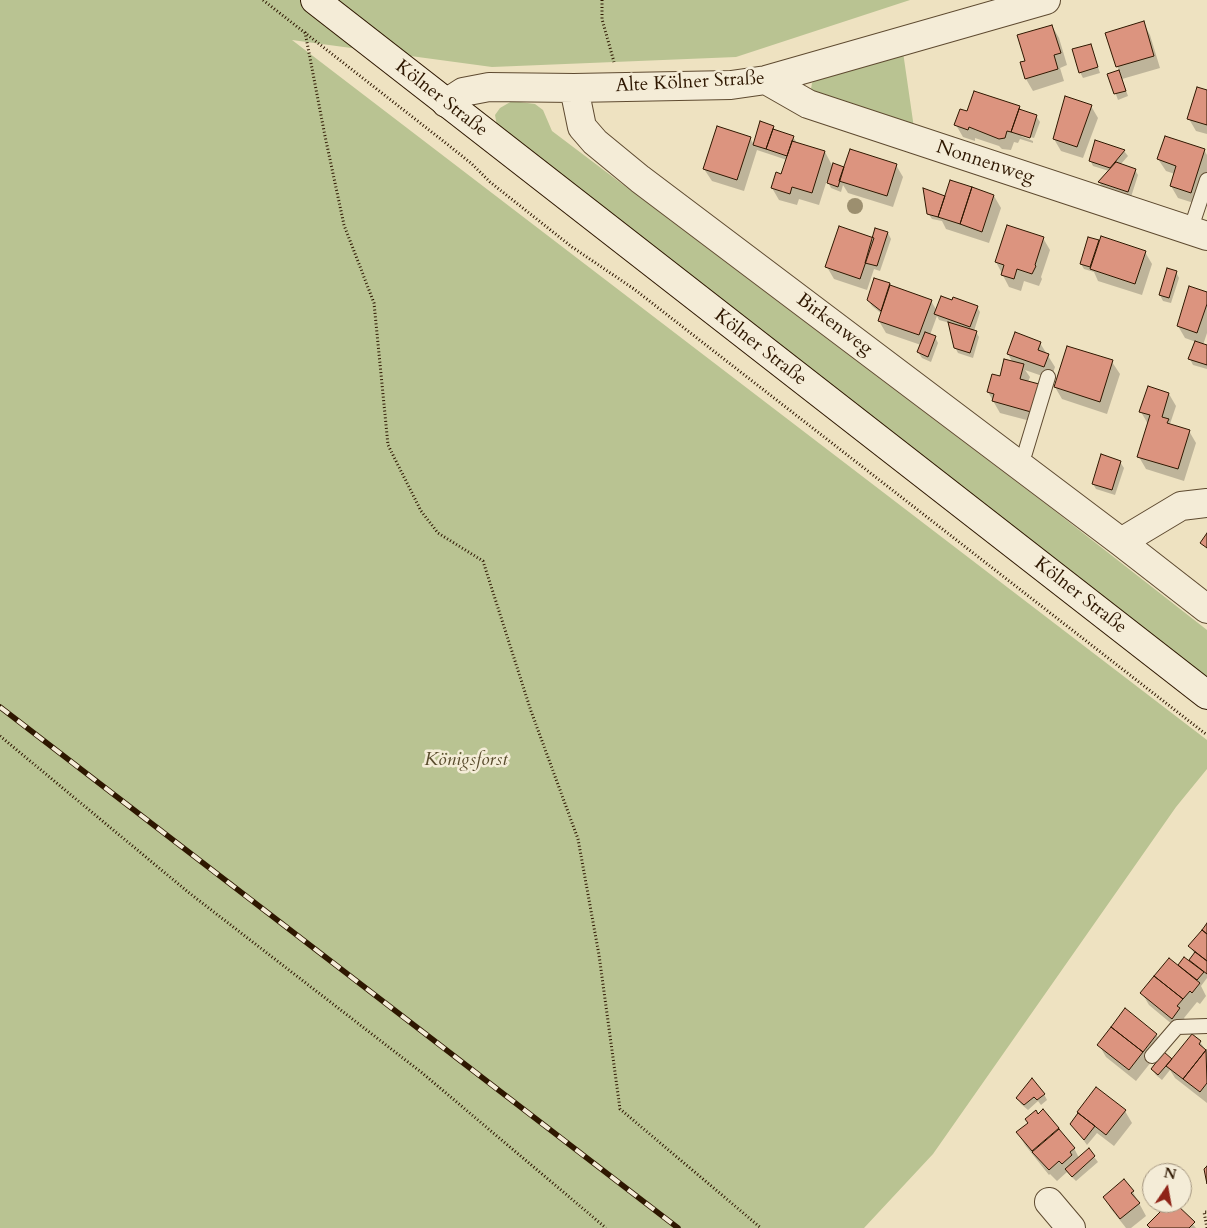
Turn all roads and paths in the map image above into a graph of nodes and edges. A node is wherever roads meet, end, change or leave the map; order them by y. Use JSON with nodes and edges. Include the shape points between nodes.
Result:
{"nodes":[{"id":1,"x":263,"y":0,"type":"edge"},
{"id":2,"x":315,"y":0,"type":"edge"},
{"id":3,"x":602,"y":0,"type":"edge"},
{"id":4,"x":1046,"y":0,"type":"edge"},
{"id":5,"x":305,"y":32,"type":"junction"},
{"id":6,"x":766,"y":80,"type":"junction"},
{"id":7,"x":621,"y":87,"type":"junction"},
{"id":8,"x":574,"y":88,"type":"junction"},
{"id":9,"x":446,"y":103,"type":"junction"},
{"id":10,"x":1207,"y":180,"type":"edge"},
{"id":11,"x":1198,"y":234,"type":"edge"},
{"id":12,"x":1048,"y":377,"type":"dead end"},
{"id":13,"x":1019,"y":464,"type":"junction"},
{"id":14,"x":1207,"y":504,"type":"edge"},
{"id":15,"x":1121,"y":542,"type":"junction"},
{"id":16,"x":1207,"y":609,"type":"edge"},
{"id":17,"x":1207,"y":695,"type":"edge"},
{"id":18,"x":1207,"y":735,"type":"edge"},
{"id":19,"x":0,"y":736,"type":"edge"},
{"id":20,"x":1207,"y":1026,"type":"edge"},
{"id":21,"x":1152,"y":1056,"type":"dead end"},
{"id":22,"x":1049,"y":1202,"type":"dead end"},
{"id":23,"x":1207,"y":1212,"type":"edge"},
{"id":24,"x":606,"y":1228,"type":"edge"},
{"id":25,"x":761,"y":1228,"type":"edge"},
{"id":26,"x":1071,"y":1228,"type":"edge"},
{"id":27,"x":1206,"y":1228,"type":"edge"}],
"edges":[{"from":1,"to":5,"type":"path"},
{"from":2,"to":9,"type":"street","name":"Kölner Straße"},
{"from":3,"to":7,"type":"path","via":[[602,19]]},
{"from":4,"to":6,"type":"street","name":"Alte Kölner Straße"},
{"from":5,"to":18,"type":"path","via":[[572,247],[634,289]]},
{"from":5,"to":25,"type":"path","via":[[344,225],[374,303],[388,445],[421,511],[438,533],[483,561],[531,712],[578,839],[599,955],[620,1109]]},
{"from":6,"to":7,"type":"street","name":"Alte Kölner Straße"},
{"from":6,"to":11,"type":"street","name":"Nonnenweg","via":[[808,104]]},
{"from":7,"to":8,"type":"street","name":"Alte Kölner Straße"},
{"from":8,"to":9,"type":"street","name":"Alte Kölner Straße","via":[[490,87],[463,92]]},
{"from":8,"to":13,"type":"street","name":"Birkenweg","via":[[582,127],[595,142]]},
{"from":9,"to":17,"type":"street","name":"Kölner Straße"},
{"from":10,"to":11,"type":"lane"},
{"from":12,"to":13,"type":"lane"},
{"from":13,"to":15,"type":"street","name":"Birkenweg"},
{"from":14,"to":15,"type":"street","via":[[1181,506]]},
{"from":15,"to":16,"type":"street","name":"Birkenweg"},
{"from":19,"to":24,"type":"path","via":[[188,892],[421,1072]]},
{"from":20,"to":21,"type":"lane","via":[[1177,1027]]},
{"from":22,"to":26,"type":"street"},
{"from":23,"to":27,"type":"path","via":[[1204,1212]]}]}
